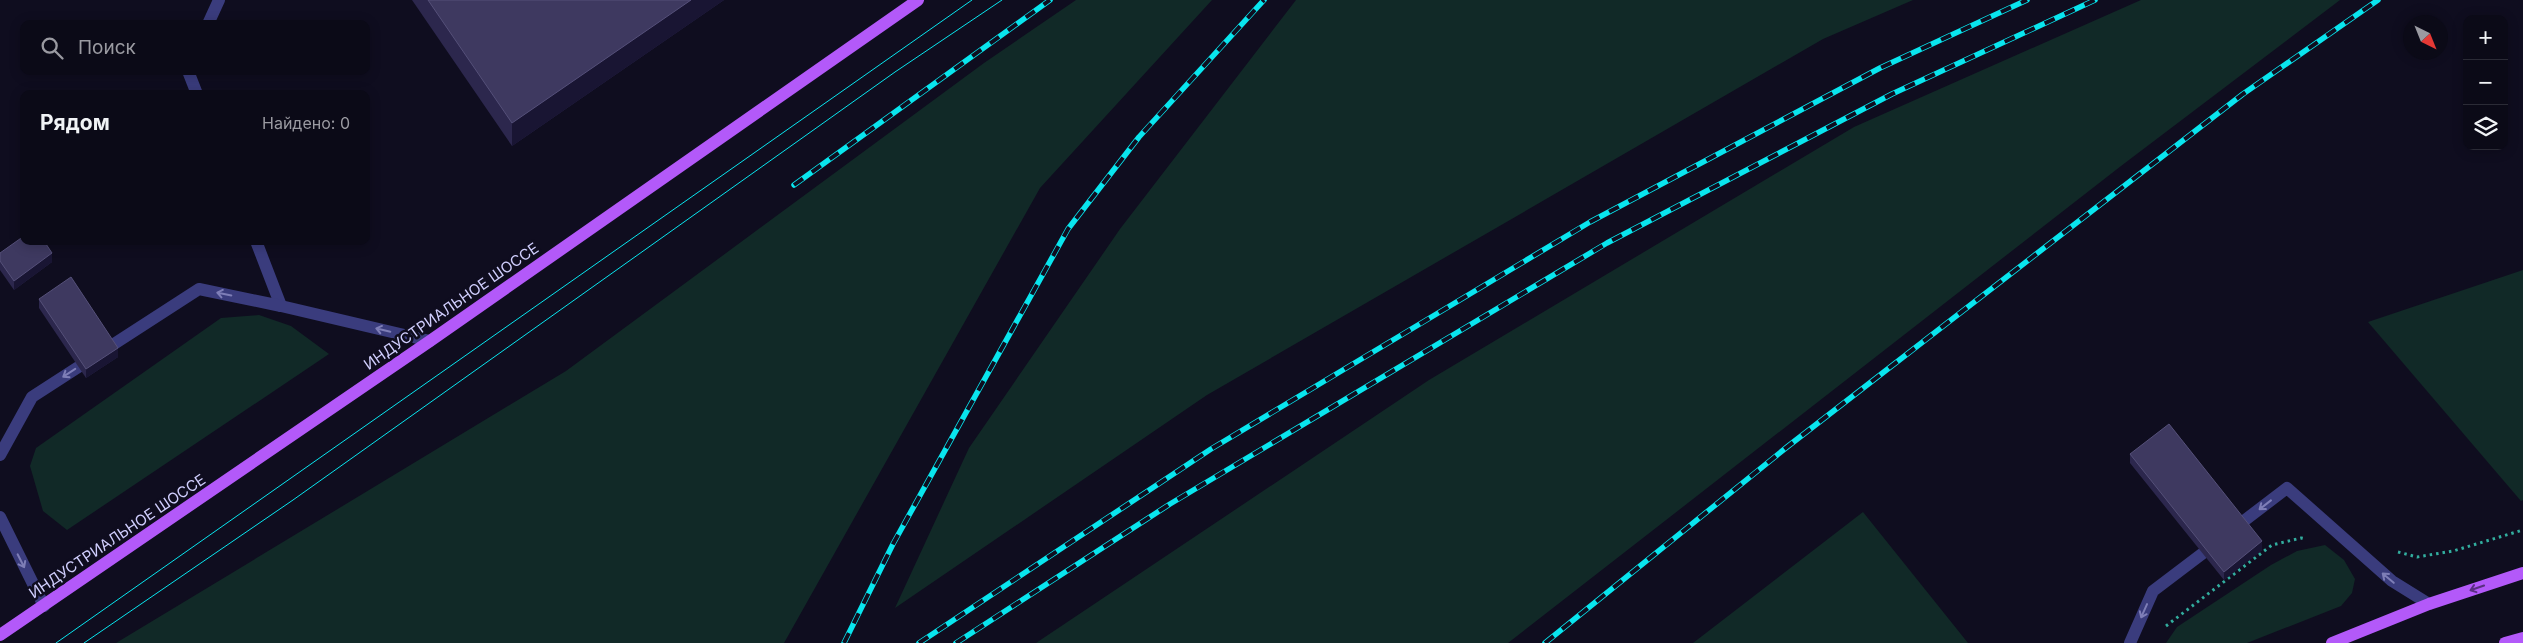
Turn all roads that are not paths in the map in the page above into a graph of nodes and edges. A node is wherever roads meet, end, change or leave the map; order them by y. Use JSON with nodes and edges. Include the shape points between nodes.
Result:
{"nodes":[{"id":1,"x":219,"y":0,"type":"edge"},
{"id":2,"x":918,"y":0,"type":"edge"},
{"id":3,"x":210,"y":20,"type":"edge"},
{"id":4,"x":190,"y":75,"type":"edge"},
{"id":5,"x":195,"y":90,"type":"edge"},
{"id":6,"x":258,"y":245,"type":"edge"},
{"id":7,"x":282,"y":306,"type":"junction"},
{"id":8,"x":430,"y":341,"type":"junction"},
{"id":9,"x":0,"y":455,"type":"edge"},
{"id":10,"x":0,"y":517,"type":"edge"},
{"id":11,"x":4,"y":529,"type":"edge"},
{"id":12,"x":2523,"y":573,"type":"edge"},
{"id":13,"x":2429,"y":604,"type":"junction"},
{"id":14,"x":44,"y":606,"type":"junction"},
{"id":15,"x":0,"y":635,"type":"edge"},
{"id":16,"x":2523,"y":638,"type":"edge"},
{"id":17,"x":2130,"y":643,"type":"edge"},
{"id":18,"x":2332,"y":643,"type":"edge"},
{"id":19,"x":2504,"y":643,"type":"edge"}],
"edges":[{"from":1,"to":3,"type":"lane"},
{"from":2,"to":8,"type":"main road","name":"ИНДУСТРИАЛЬНОЕ ШОССЕ"},
{"from":4,"to":5,"type":"lane"},
{"from":6,"to":7,"type":"lane"},
{"from":8,"to":7,"type":"lane","one_way":true},
{"from":7,"to":9,"type":"lane","one_way":true,"via":[[199,289],[32,397]]},
{"from":8,"to":14,"type":"main road","name":"ИНДУСТРИАЛЬНОЕ ШОССЕ"},
{"from":10,"to":11,"type":"lane"},
{"from":11,"to":14,"type":"lane","one_way":true},
{"from":12,"to":13,"type":"main road","one_way":true},
{"from":13,"to":17,"type":"lane","one_way":true,"via":[[2392,581],[2287,488],[2153,591]]},
{"from":13,"to":18,"type":"main road"},
{"from":14,"to":15,"type":"main road","name":"ИНДУСТРИАЛЬНОЕ ШОССЕ"},
{"from":16,"to":19,"type":"main road"}]}
